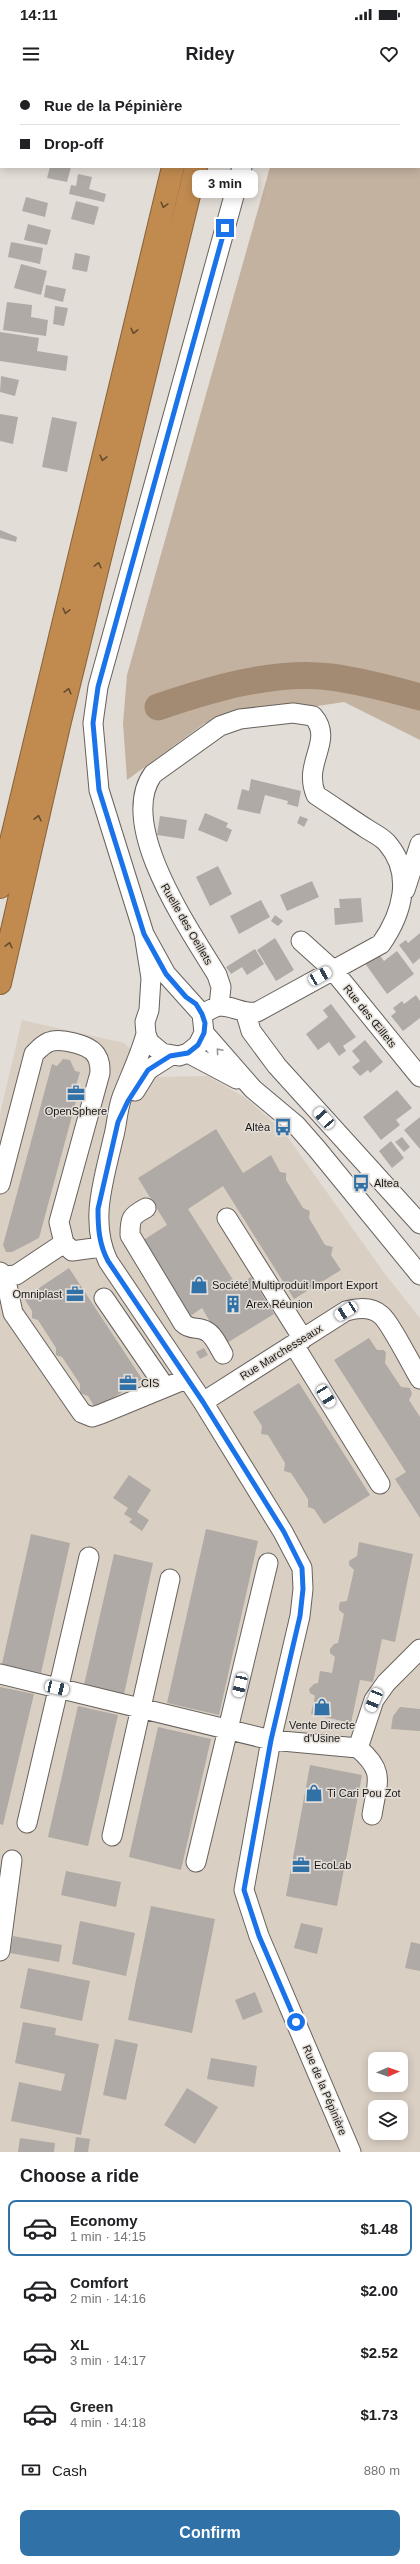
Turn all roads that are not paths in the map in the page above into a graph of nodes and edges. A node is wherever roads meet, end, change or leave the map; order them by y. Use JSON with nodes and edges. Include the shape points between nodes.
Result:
{"nodes":[{"id":1,"x":173,"y":168,"type":"edge"},
{"id":2,"x":196,"y":168,"type":"edge"},
{"id":3,"x":200,"y":168,"type":"edge"},
{"id":4,"x":242,"y":168,"type":"edge"},
{"id":5,"x":180,"y":232,"type":"junction"},
{"id":6,"x":420,"y":844,"type":"edge"},
{"id":7,"x":0,"y":887,"type":"edge"},
{"id":8,"x":402,"y":900,"type":"junction"},
{"id":9,"x":144,"y":934,"type":"junction"},
{"id":10,"x":300,"y":941,"type":"dead end"},
{"id":11,"x":332,"y":969,"type":"junction"},
{"id":12,"x":0,"y":983,"type":"edge"},
{"id":13,"x":186,"y":997,"type":"junction"},
{"id":14,"x":149,"y":1010,"type":"junction"},
{"id":15,"x":211,"y":1010,"type":"junction"},
{"id":16,"x":246,"y":1014,"type":"junction"},
{"id":17,"x":204,"y":1033,"type":"junction"},
{"id":18,"x":146,"y":1034,"type":"junction"},
{"id":19,"x":179,"y":1054,"type":"junction"},
{"id":20,"x":420,"y":1077,"type":"edge"},
{"id":21,"x":254,"y":1089,"type":"junction"},
{"id":22,"x":118,"y":1122,"type":"junction"},
{"id":23,"x":0,"y":1184,"type":"edge"},
{"id":24,"x":146,"y":1208,"type":"dead end"},
{"id":25,"x":227,"y":1218,"type":"dead end"},
{"id":26,"x":420,"y":1224,"type":"edge"},
{"id":27,"x":64,"y":1242,"type":"junction"},
{"id":28,"x":101,"y":1248,"type":"junction"},
{"id":29,"x":140,"y":1255,"type":"junction"},
{"id":30,"x":116,"y":1273,"type":"junction"},
{"id":31,"x":3,"y":1274,"type":"edge"},
{"id":32,"x":420,"y":1275,"type":"edge"},
{"id":33,"x":104,"y":1298,"type":"dead end"},
{"id":34,"x":169,"y":1304,"type":"junction"},
{"id":35,"x":147,"y":1318,"type":"junction"},
{"id":36,"x":299,"y":1342,"type":"junction"},
{"id":37,"x":223,"y":1354,"type":"dead end"},
{"id":38,"x":186,"y":1378,"type":"junction"},
{"id":39,"x":420,"y":1379,"type":"edge"},
{"id":40,"x":165,"y":1387,"type":"junction"},
{"id":41,"x":203,"y":1402,"type":"junction"},
{"id":42,"x":380,"y":1484,"type":"dead end"},
{"id":43,"x":89,"y":1557,"type":"dead end"},
{"id":44,"x":268,"y":1563,"type":"dead end"},
{"id":45,"x":170,"y":1579,"type":"dead end"},
{"id":46,"x":420,"y":1649,"type":"edge"},
{"id":47,"x":0,"y":1674,"type":"edge"},
{"id":48,"x":57,"y":1688,"type":"junction"},
{"id":49,"x":141,"y":1708,"type":"junction"},
{"id":50,"x":229,"y":1730,"type":"junction"},
{"id":51,"x":271,"y":1740,"type":"junction"},
{"id":52,"x":358,"y":1748,"type":"junction"},
{"id":53,"x":372,"y":1815,"type":"dead end"},
{"id":54,"x":27,"y":1823,"type":"dead end"},
{"id":55,"x":112,"y":1836,"type":"dead end"},
{"id":56,"x":12,"y":1860,"type":"dead end"},
{"id":57,"x":196,"y":1862,"type":"dead end"},
{"id":58,"x":0,"y":1951,"type":"edge"},
{"id":59,"x":351,"y":2152,"type":"edge"}],
"edges":[{"from":1,"to":7,"type":"highway","one_way":true},
{"from":2,"to":5,"type":"highway"},
{"from":3,"to":5,"type":"highway"},
{"from":4,"to":9,"type":"street","via":[[98,687],[93,723],[99,790]]},
{"from":12,"to":5,"type":"highway","one_way":true,"via":[[60,721]]},
{"from":6,"to":8,"type":"street","name":"Ruelle des Oeillets"},
{"from":8,"to":11,"type":"street","name":"Ruelle des Oeillets","via":[[394,925],[381,944]]},
{"from":8,"to":15,"type":"street","name":"Ruelle des Oeillets","via":[[403,877],[397,859],[387,842],[316,795],[311,782],[313,765],[322,740],[322,730],[313,716],[304,713],[286,714],[240,719],[220,726],[153,774],[145,785],[143,800],[147,836],[160,878],[217,975],[221,987]]},
{"from":9,"to":13,"type":"street","via":[[166,974]]},
{"from":9,"to":14,"type":"street","via":[[151,978]]},
{"from":10,"to":11,"type":"street","name":"Rue des Œillets"},
{"from":11,"to":16,"type":"street","name":"Ruelle des Oeillets","via":[[257,1012]]},
{"from":11,"to":20,"type":"street","name":"Rue des Œillets"},
{"from":13,"to":14,"type":"street","via":[[165,997]]},
{"from":13,"to":15,"type":"street"},
{"from":14,"to":18,"type":"street","via":[[145,1022]]},
{"from":15,"to":16,"type":"street","via":[[232,1008]]},
{"from":15,"to":17,"type":"street"},
{"from":16,"to":26,"type":"street","via":[[252,1031],[277,1066]]},
{"from":17,"to":19,"type":"street","via":[[198,1045]]},
{"from":21,"to":17,"type":"street","one_way":true},
{"from":18,"to":19,"type":"street","via":[[155,1048]]},
{"from":18,"to":22,"type":"street","via":[[122,1098]]},
{"from":19,"to":21,"type":"street"},
{"from":19,"to":22,"type":"street","via":[[148,1070]]},
{"from":21,"to":32,"type":"street","via":[[296,1125],[317,1148]]},
{"from":22,"to":28,"type":"street","name":"Rue de la Pépinière","via":[[98,1209]]},
{"from":23,"to":27,"type":"street","via":[[34,1054],[50,1041],[88,1048],[96,1053],[100,1062],[100,1073],[59,1222]]},
{"from":24,"to":29,"type":"street","via":[[133,1215],[130,1224],[130,1235]]},
{"from":25,"to":36,"type":"street"},
{"from":27,"to":28,"type":"street","via":[[72,1251]]},
{"from":27,"to":31,"type":"street","via":[[16,1274]]},
{"from":28,"to":30,"type":"street","name":"Rue de la Pépinière"},
{"from":29,"to":30,"type":"street"},
{"from":29,"to":34,"type":"street"},
{"from":30,"to":35,"type":"street","name":"Rue de la Pépinière"},
{"from":31,"to":40,"type":"street","via":[[13,1314],[82,1413],[96,1416]]},
{"from":33,"to":40,"type":"street"},
{"from":34,"to":35,"type":"street"},
{"from":34,"to":37,"type":"street","via":[[187,1327],[209,1333]]},
{"from":35,"to":38,"type":"street","name":"Rue de la Pépinière"},
{"from":36,"to":39,"type":"street","name":"Rue Marchesseaux","via":[[346,1311],[357,1308],[369,1309],[382,1315]]},
{"from":36,"to":41,"type":"street","name":"Rue Marchesseaux"},
{"from":36,"to":42,"type":"street"},
{"from":38,"to":40,"type":"street"},
{"from":38,"to":41,"type":"street","name":"Rue de la Pépinière"},
{"from":41,"to":51,"type":"street","name":"Rue de la Pépinière","via":[[284,1532],[302,1568],[300,1616]]},
{"from":43,"to":48,"type":"street"},
{"from":44,"to":50,"type":"street"},
{"from":45,"to":49,"type":"street"},
{"from":46,"to":52,"type":"street","via":[[386,1683],[374,1700]]},
{"from":47,"to":48,"type":"street"},
{"from":48,"to":49,"type":"street"},
{"from":48,"to":54,"type":"street"},
{"from":49,"to":50,"type":"street"},
{"from":49,"to":55,"type":"street"},
{"from":50,"to":51,"type":"street"},
{"from":50,"to":57,"type":"street"},
{"from":51,"to":52,"type":"street"},
{"from":51,"to":59,"type":"street","name":"Rue de la Pépinière","via":[[244,1890],[259,1936]]},
{"from":52,"to":53,"type":"street","via":[[372,1760],[378,1771]]},
{"from":56,"to":58,"type":"street"}]}
